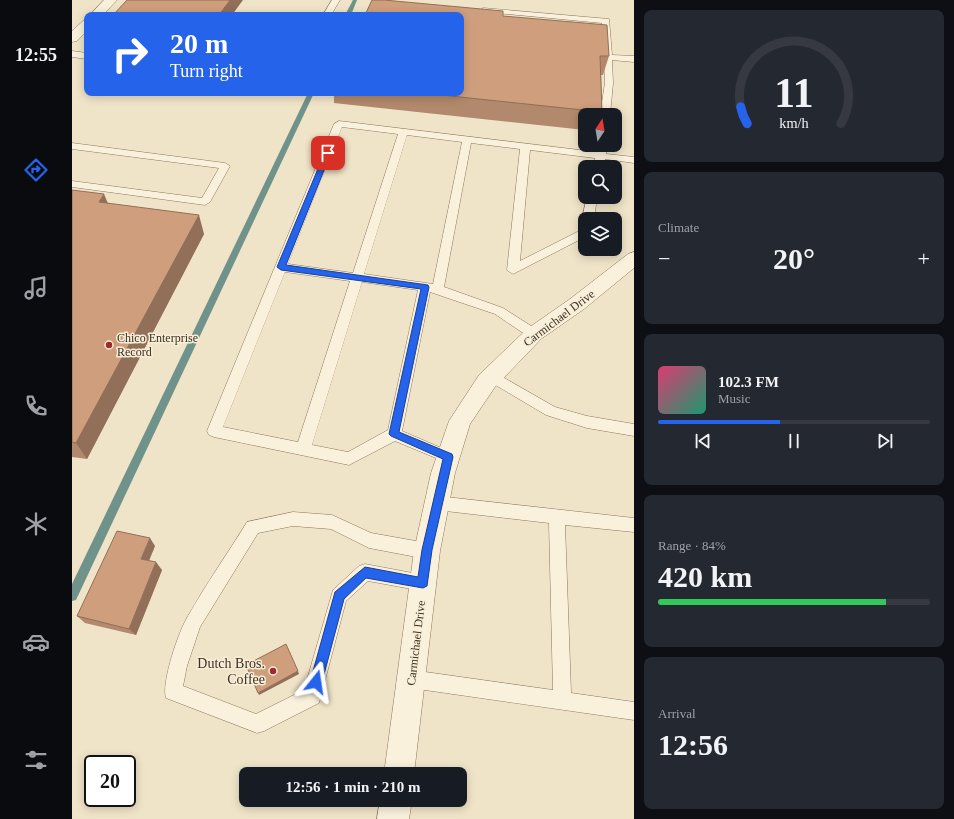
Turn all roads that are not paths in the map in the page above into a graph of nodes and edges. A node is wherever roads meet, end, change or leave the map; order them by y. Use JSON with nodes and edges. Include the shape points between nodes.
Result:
{"nodes":[{"id":1,"x":112,"y":0,"type":"edge"},
{"id":2,"x":336,"y":0,"type":"edge"},
{"id":3,"x":480,"y":9,"type":"edge"},
{"id":4,"x":99,"y":12,"type":"edge"},
{"id":5,"x":329,"y":12,"type":"edge"},
{"id":6,"x":84,"y":27,"type":"edge"},
{"id":7,"x":72,"y":38,"type":"edge"},
{"id":8,"x":72,"y":54,"type":"edge"},
{"id":9,"x":84,"y":56,"type":"edge"},
{"id":10,"x":608,"y":57,"type":"junction"},
{"id":11,"x":634,"y":59,"type":"edge"},
{"id":12,"x":606,"y":108,"type":"edge"},
{"id":13,"x":403,"y":132,"type":"junction"},
{"id":14,"x":467,"y":140,"type":"junction"},
{"id":15,"x":72,"y":146,"type":"edge"},
{"id":16,"x":525,"y":147,"type":"junction"},
{"id":17,"x":601,"y":152,"type":"edge"},
{"id":18,"x":601,"y":156,"type":"junction"},
{"id":19,"x":600,"y":160,"type":"edge"},
{"id":20,"x":634,"y":160,"type":"edge"},
{"id":21,"x":72,"y":184,"type":"edge"},
{"id":22,"x":578,"y":236,"type":"edge"},
{"id":23,"x":633,"y":260,"type":"edge"},
{"id":24,"x":281,"y":267,"type":"junction"},
{"id":25,"x":357,"y":278,"type":"junction"},
{"id":26,"x":432,"y":288,"type":"junction"},
{"id":27,"x":534,"y":334,"type":"junction"},
{"id":28,"x":492,"y":376,"type":"junction"},
{"id":29,"x":634,"y":430,"type":"edge"},
{"id":30,"x":394,"y":434,"type":"junction"},
{"id":31,"x":303,"y":449,"type":"junction"},
{"id":32,"x":448,"y":457,"type":"junction"},
{"id":33,"x":437,"y":503,"type":"junction"},
{"id":34,"x":557,"y":516,"type":"junction"},
{"id":35,"x":634,"y":524,"type":"edge"},
{"id":36,"x":427,"y":550,"type":"junction"},
{"id":37,"x":423,"y":583,"type":"junction"},
{"id":38,"x":411,"y":679,"type":"junction"},
{"id":39,"x":562,"y":701,"type":"junction"},
{"id":40,"x":634,"y":711,"type":"edge"},
{"id":41,"x":400,"y":767,"type":"edge"},
{"id":42,"x":395,"y":807,"type":"edge"},
{"id":43,"x":393,"y":819,"type":"edge"}],
"edges":[{"from":1,"to":4,"type":"street"},
{"from":2,"to":5,"type":"lane"},
{"from":3,"to":10,"type":"lane","via":[[606,21]]},
{"from":6,"to":7,"type":"street"},
{"from":8,"to":9,"type":"lane"},
{"from":10,"to":11,"type":"lane"},
{"from":10,"to":12,"type":"lane","via":[[609,83]]},
{"from":13,"to":14,"type":"lane"},
{"from":13,"to":24,"type":"lane","via":[[339,124]]},
{"from":13,"to":25,"type":"lane"},
{"from":14,"to":16,"type":"lane"},
{"from":14,"to":26,"type":"lane"},
{"from":15,"to":21,"type":"lane","via":[[225,166],[205,202]]},
{"from":16,"to":18,"type":"lane"},
{"from":16,"to":22,"type":"lane","via":[[513,270]]},
{"from":17,"to":18,"type":"lane"},
{"from":18,"to":19,"type":"lane"},
{"from":18,"to":20,"type":"lane"},
{"from":23,"to":27,"type":"street","name":"Carmichael Drive"},
{"from":24,"to":25,"type":"lane"},
{"from":24,"to":31,"type":"lane","via":[[214,431]]},
{"from":25,"to":26,"type":"lane"},
{"from":25,"to":31,"type":"lane"},
{"from":26,"to":27,"type":"lane","via":[[499,311]]},
{"from":26,"to":30,"type":"lane"},
{"from":27,"to":28,"type":"street","name":"Carmichael Drive"},
{"from":28,"to":29,"type":"lane","via":[[551,411],[587,422]]},
{"from":28,"to":32,"type":"street","name":"Carmichael Drive","via":[[460,421]]},
{"from":30,"to":31,"type":"lane","via":[[348,459]]},
{"from":30,"to":32,"type":"lane"},
{"from":32,"to":33,"type":"street","name":"Carmichael Drive"},
{"from":33,"to":34,"type":"lane"},
{"from":33,"to":36,"type":"street","name":"Carmichael Drive"},
{"from":34,"to":35,"type":"lane"},
{"from":34,"to":39,"type":"lane"},
{"from":36,"to":37,"type":"street","name":"Carmichael Drive"},
{"from":36,"to":37,"type":"lane","via":[[369,540],[332,522],[293,519],[253,527],[193,623],[178,666],[173,691],[256,724],[312,696],[339,596],[365,572]]},
{"from":37,"to":38,"type":"street","name":"Carmichael Drive"},
{"from":38,"to":39,"type":"lane"},
{"from":38,"to":41,"type":"street","name":"Carmichael Drive"},
{"from":39,"to":40,"type":"lane"},
{"from":42,"to":43,"type":"street"}]}
